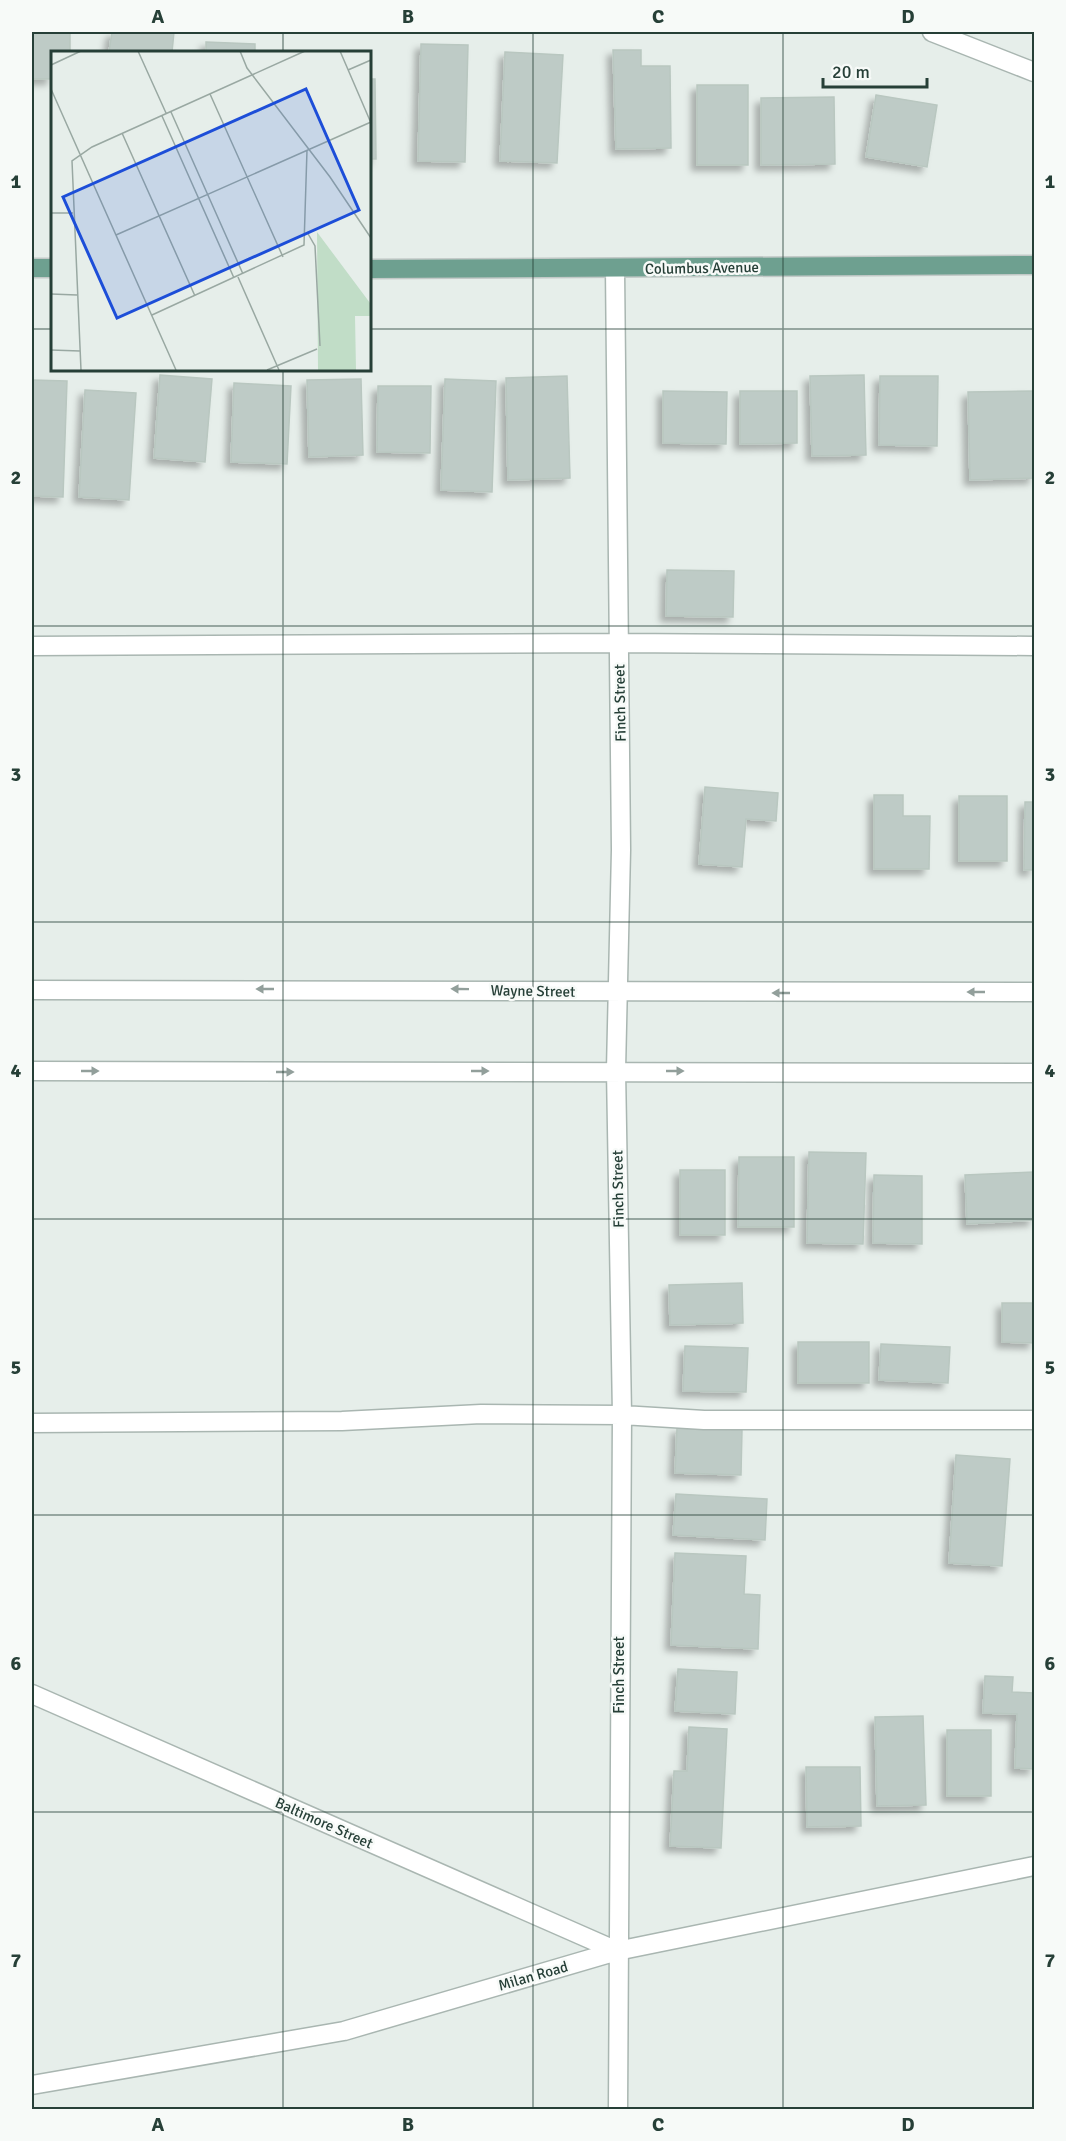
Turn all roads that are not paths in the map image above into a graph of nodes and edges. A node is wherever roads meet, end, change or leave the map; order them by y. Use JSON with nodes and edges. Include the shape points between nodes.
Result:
{"nodes":[{"id":1,"x":932,"y":32,"type":"edge"},
{"id":2,"x":1035,"y":72,"type":"edge"},
{"id":3,"x":1035,"y":265,"type":"edge"},
{"id":4,"x":32,"y":268,"type":"edge"},
{"id":5,"x":51,"y":268,"type":"edge"},
{"id":6,"x":370,"y":269,"type":"edge"},
{"id":7,"x":615,"y":269,"type":"junction"},
{"id":8,"x":619,"y":643,"type":"junction"},
{"id":9,"x":32,"y":646,"type":"edge"},
{"id":10,"x":1035,"y":646,"type":"edge"},
{"id":11,"x":32,"y":990,"type":"edge"},
{"id":12,"x":617,"y":992,"type":"junction"},
{"id":13,"x":1035,"y":992,"type":"edge"},
{"id":14,"x":616,"y":1070,"type":"junction"},
{"id":15,"x":32,"y":1071,"type":"edge"},
{"id":16,"x":1035,"y":1072,"type":"edge"},
{"id":17,"x":622,"y":1415,"type":"junction"},
{"id":18,"x":1035,"y":1420,"type":"edge"},
{"id":19,"x":32,"y":1423,"type":"edge"},
{"id":20,"x":32,"y":1694,"type":"edge"},
{"id":21,"x":1035,"y":1866,"type":"edge"},
{"id":22,"x":617,"y":1951,"type":"junction"},
{"id":23,"x":32,"y":2085,"type":"edge"},
{"id":24,"x":618,"y":2109,"type":"edge"}],
"edges":[{"from":1,"to":2,"type":"street"},
{"from":3,"to":7,"type":"main road","name":"Columbus Avenue"},
{"from":4,"to":5,"type":"main road"},
{"from":6,"to":7,"type":"main road","name":"Columbus Avenue"},
{"from":7,"to":8,"type":"street","name":"Finch Street"},
{"from":8,"to":9,"type":"street"},
{"from":8,"to":10,"type":"street"},
{"from":8,"to":12,"type":"street","name":"Finch Street","via":[[621,850]]},
{"from":12,"to":11,"type":"street","name":"Wayne Street","one_way":true},
{"from":13,"to":12,"type":"street","name":"Wayne Street","one_way":true},
{"from":12,"to":14,"type":"street","name":"Finch Street"},
{"from":15,"to":14,"type":"street","one_way":true},
{"from":14,"to":16,"type":"street","one_way":true},
{"from":14,"to":17,"type":"street","name":"Finch Street"},
{"from":17,"to":18,"type":"street","via":[[726,1421]]},
{"from":17,"to":19,"type":"street"},
{"from":17,"to":22,"type":"street","name":"Finch Street"},
{"from":20,"to":22,"type":"street","name":"Baltimore Street"},
{"from":21,"to":22,"type":"street","name":"Milan Road"},
{"from":22,"to":23,"type":"street","name":"Milan Road","via":[[344,2031]]},
{"from":22,"to":24,"type":"street","name":"Finch Street"}]}
